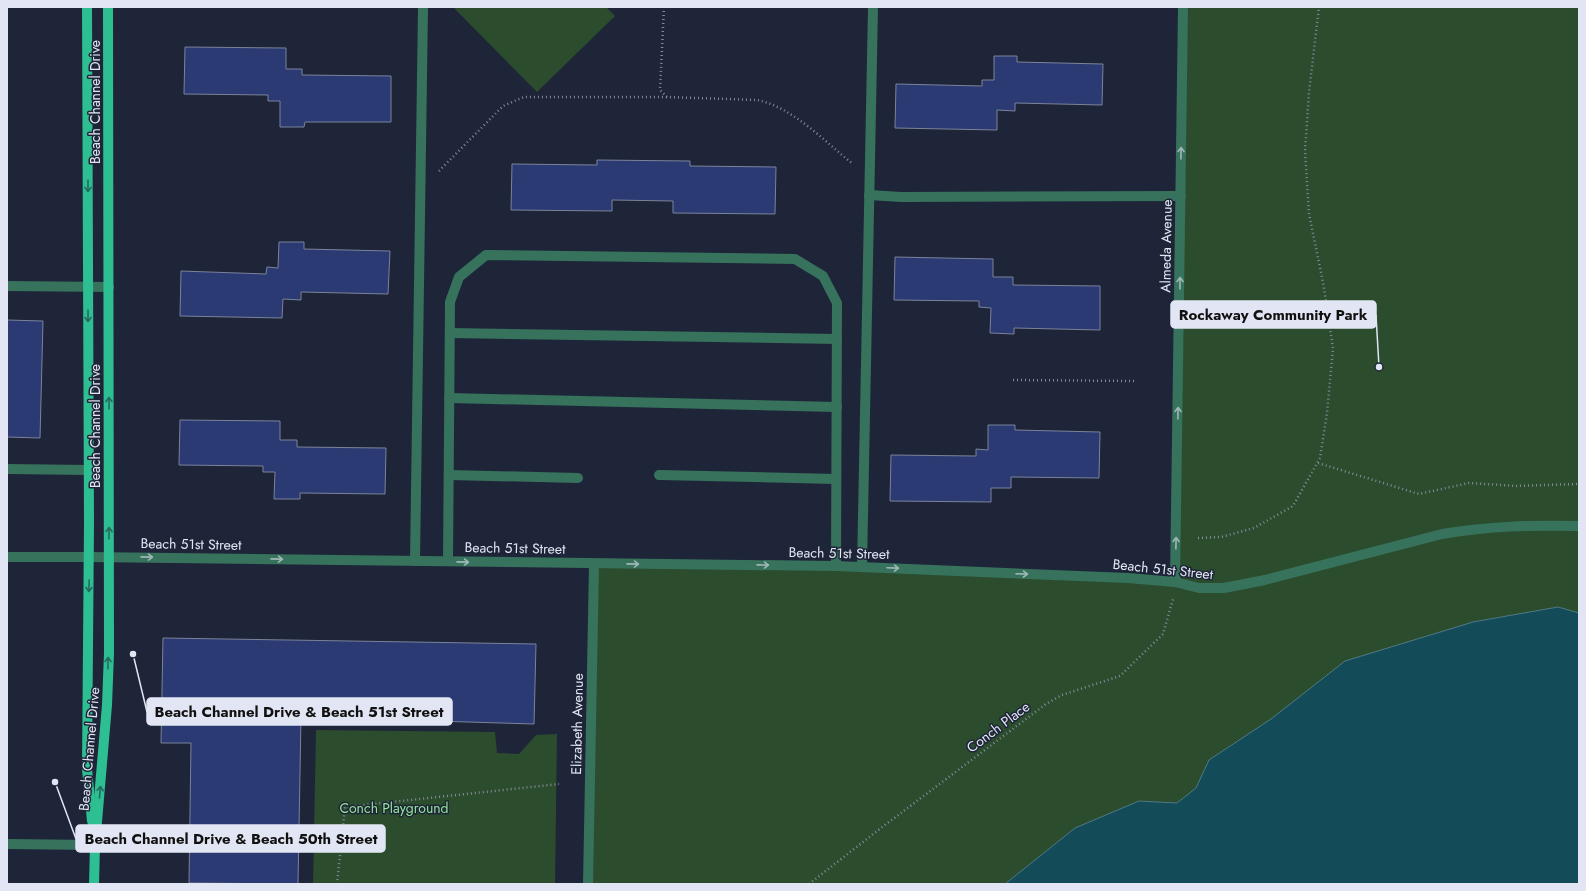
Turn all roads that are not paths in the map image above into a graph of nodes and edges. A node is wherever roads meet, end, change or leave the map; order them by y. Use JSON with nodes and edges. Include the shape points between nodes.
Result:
{"nodes":[{"id":1,"x":87,"y":7,"type":"edge"},
{"id":2,"x":108,"y":7,"type":"edge"},
{"id":3,"x":423,"y":7,"type":"edge"},
{"id":4,"x":873,"y":7,"type":"edge"},
{"id":5,"x":1183,"y":7,"type":"edge"},
{"id":6,"x":869,"y":195,"type":"junction"},
{"id":7,"x":1181,"y":196,"type":"junction"},
{"id":8,"x":7,"y":286,"type":"edge"},
{"id":9,"x":88,"y":287,"type":"junction"},
{"id":10,"x":109,"y":287,"type":"junction"},
{"id":11,"x":450,"y":333,"type":"junction"},
{"id":12,"x":837,"y":339,"type":"junction"},
{"id":13,"x":449,"y":398,"type":"junction"},
{"id":14,"x":837,"y":407,"type":"junction"},
{"id":15,"x":7,"y":470,"type":"edge"},
{"id":16,"x":89,"y":470,"type":"junction"},
{"id":17,"x":449,"y":475,"type":"junction"},
{"id":18,"x":659,"y":475,"type":"dead end"},
{"id":19,"x":578,"y":478,"type":"dead end"},
{"id":20,"x":836,"y":479,"type":"junction"},
{"id":21,"x":1579,"y":526,"type":"edge"},
{"id":22,"x":7,"y":557,"type":"edge"},
{"id":23,"x":89,"y":557,"type":"junction"},
{"id":24,"x":108,"y":558,"type":"junction"},
{"id":25,"x":415,"y":561,"type":"junction"},
{"id":26,"x":448,"y":561,"type":"junction"},
{"id":27,"x":594,"y":564,"type":"junction"},
{"id":28,"x":836,"y":566,"type":"junction"},
{"id":29,"x":862,"y":567,"type":"junction"},
{"id":30,"x":1175,"y":582,"type":"junction"},
{"id":31,"x":7,"y":844,"type":"edge"},
{"id":32,"x":95,"y":845,"type":"junction"},
{"id":33,"x":94,"y":884,"type":"edge"},
{"id":34,"x":588,"y":884,"type":"edge"}],
"edges":[{"from":1,"to":9,"type":"main road","name":"Beach Channel Drive","one_way":true},
{"from":2,"to":10,"type":"main road","name":"Beach Channel Drive"},
{"from":3,"to":25,"type":"street"},
{"from":4,"to":6,"type":"street"},
{"from":7,"to":5,"type":"street","name":"Almeda Avenue","one_way":true},
{"from":6,"to":7,"type":"street"},
{"from":6,"to":29,"type":"street"},
{"from":30,"to":7,"type":"street","name":"Almeda Avenue","one_way":true},
{"from":8,"to":9,"type":"street"},
{"from":9,"to":10,"type":"street"},
{"from":9,"to":16,"type":"main road","name":"Beach Channel Drive","one_way":true},
{"from":24,"to":10,"type":"main road","name":"Beach Channel Drive","one_way":true},
{"from":11,"to":12,"type":"street"},
{"from":11,"to":12,"type":"street","via":[[450,302],[459,278],[486,255],[795,259],[823,276],[837,303]]},
{"from":11,"to":13,"type":"street"},
{"from":12,"to":14,"type":"street"},
{"from":13,"to":14,"type":"street"},
{"from":13,"to":17,"type":"street"},
{"from":14,"to":20,"type":"street"},
{"from":15,"to":16,"type":"street"},
{"from":16,"to":23,"type":"main road","name":"Beach Channel Drive"},
{"from":17,"to":19,"type":"street"},
{"from":17,"to":26,"type":"street"},
{"from":18,"to":20,"type":"street"},
{"from":20,"to":28,"type":"street"},
{"from":21,"to":30,"type":"street","name":"Beach 51st Street","via":[[1521,525],[1442,534],[1265,580],[1224,588],[1199,588]]},
{"from":22,"to":23,"type":"street","name":"Beach 51st Street"},
{"from":23,"to":24,"type":"street","name":"Beach 51st Street"},
{"from":23,"to":32,"type":"main road","name":"Beach Channel Drive","one_way":true,"via":[[87,769]]},
{"from":24,"to":25,"type":"street","name":"Beach 51st Street","one_way":true},
{"from":32,"to":24,"type":"main road","name":"Beach Channel Drive","one_way":true,"via":[[107,705]]},
{"from":25,"to":26,"type":"street","name":"Beach 51st Street"},
{"from":26,"to":27,"type":"street","name":"Beach 51st Street","one_way":true},
{"from":27,"to":28,"type":"street","name":"Beach 51st Street","one_way":true},
{"from":27,"to":34,"type":"street","name":"Elizabeth Avenue"},
{"from":28,"to":29,"type":"street","name":"Beach 51st Street"},
{"from":29,"to":30,"type":"street","name":"Beach 51st Street","one_way":true},
{"from":31,"to":32,"type":"street"},
{"from":32,"to":33,"type":"main road","name":"Beach Channel Drive"}]}
